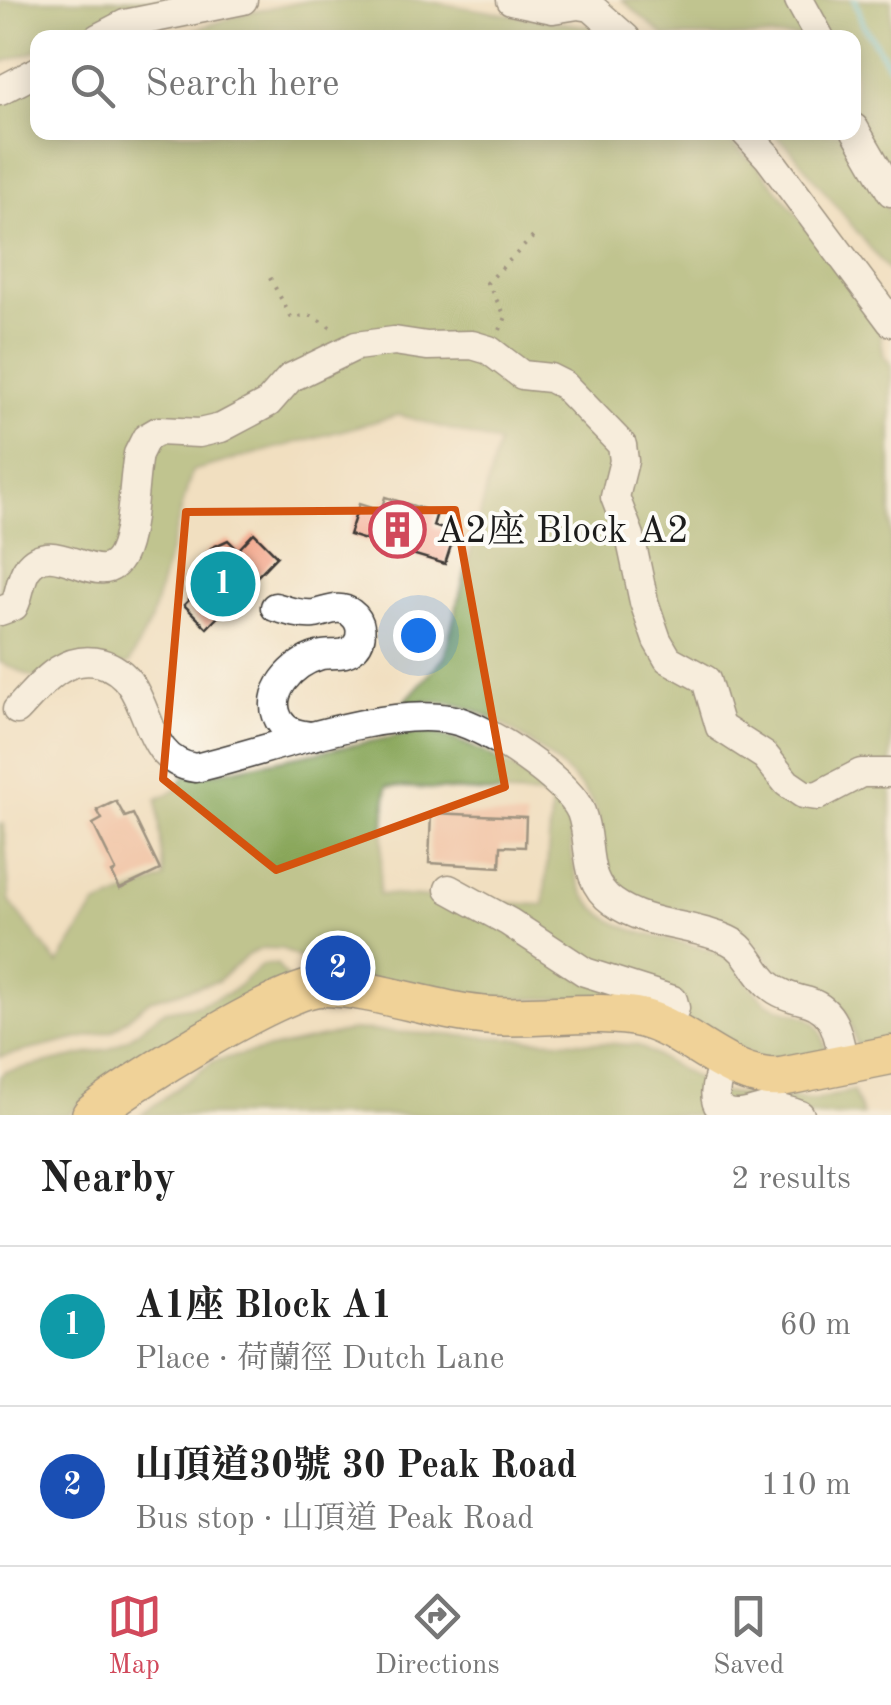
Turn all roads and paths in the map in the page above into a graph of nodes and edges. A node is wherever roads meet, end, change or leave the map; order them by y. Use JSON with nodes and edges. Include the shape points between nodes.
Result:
{"nodes":[{"id":1,"x":243,"y":0,"type":"edge"},
{"id":2,"x":511,"y":0,"type":"edge"},
{"id":3,"x":799,"y":0,"type":"edge"},
{"id":4,"x":113,"y":30,"type":"edge"},
{"id":5,"x":617,"y":30,"type":"edge"},
{"id":6,"x":816,"y":30,"type":"edge"},
{"id":7,"x":30,"y":75,"type":"edge"},
{"id":8,"x":0,"y":91,"type":"edge"},
{"id":9,"x":752,"y":140,"type":"edge"},
{"id":10,"x":861,"y":140,"type":"edge"},
{"id":11,"x":891,"y":192,"type":"edge"},
{"id":12,"x":533,"y":236,"type":"dead end"},
{"id":13,"x":270,"y":278,"type":"dead end"},
{"id":14,"x":891,"y":322,"type":"edge"},
{"id":15,"x":350,"y":348,"type":"junction"},
{"id":16,"x":499,"y":355,"type":"junction"},
{"id":17,"x":275,"y":607,"type":"dead end"},
{"id":18,"x":0,"y":611,"type":"edge"},
{"id":19,"x":17,"y":710,"type":"dead end"},
{"id":20,"x":313,"y":736,"type":"junction"},
{"id":21,"x":891,"y":773,"type":"edge"},
{"id":22,"x":449,"y":889,"type":"dead end"},
{"id":23,"x":666,"y":1028,"type":"junction"},
{"id":24,"x":891,"y":1055,"type":"edge"},
{"id":25,"x":726,"y":1061,"type":"junction"},
{"id":26,"x":844,"y":1064,"type":"junction"},
{"id":27,"x":91,"y":1115,"type":"edge"},
{"id":28,"x":800,"y":1115,"type":"edge"}],
"edges":[{"from":1,"to":4,"type":"street"},
{"from":2,"to":5,"type":"street","via":[[553,10],[591,7]]},
{"from":3,"to":6,"type":"street"},
{"from":7,"to":8,"type":"street"},
{"from":9,"to":14,"type":"street"},
{"from":10,"to":11,"type":"street"},
{"from":12,"to":16,"type":"path","via":[[487,283],[506,317]]},
{"from":13,"to":15,"type":"path","via":[[291,317],[312,316],[344,336]]},
{"from":15,"to":16,"type":"street","via":[[394,341],[472,345]]},
{"from":15,"to":18,"type":"street","via":[[290,378],[268,403],[221,428],[150,436],[138,454],[117,562],[98,571],[65,558],[38,560],[25,573],[14,606]]},
{"from":16,"to":21,"type":"street","via":[[522,375],[564,385],[622,445],[614,497],[651,624],[668,659],[706,680],[723,730],[765,756],[805,796],[862,772]]},
{"from":17,"to":20,"type":"street","via":[[294,613],[345,610],[361,626],[355,648],[300,663],[276,693],[274,710],[282,725]]},
{"from":19,"to":20,"type":"street","via":[[64,666],[82,661],[115,670],[133,688],[172,761],[195,768]]},
{"from":20,"to":26,"type":"street","via":[[419,716],[458,721],[490,736],[573,798],[593,876],[608,898],[653,921],[737,945],[775,989],[825,1011],[838,1032]]},
{"from":22,"to":23,"type":"street","via":[[586,972],[673,1000]]},
{"from":23,"to":25,"type":"main road"},
{"from":23,"to":27,"type":"main road","via":[[627,1016],[460,1013],[313,988],[268,1006]]},
{"from":24,"to":26,"type":"main road"},
{"from":25,"to":26,"type":"main road","via":[[772,1078]]},
{"from":25,"to":28,"type":"street","via":[[714,1090],[725,1111],[772,1108]]}]}
